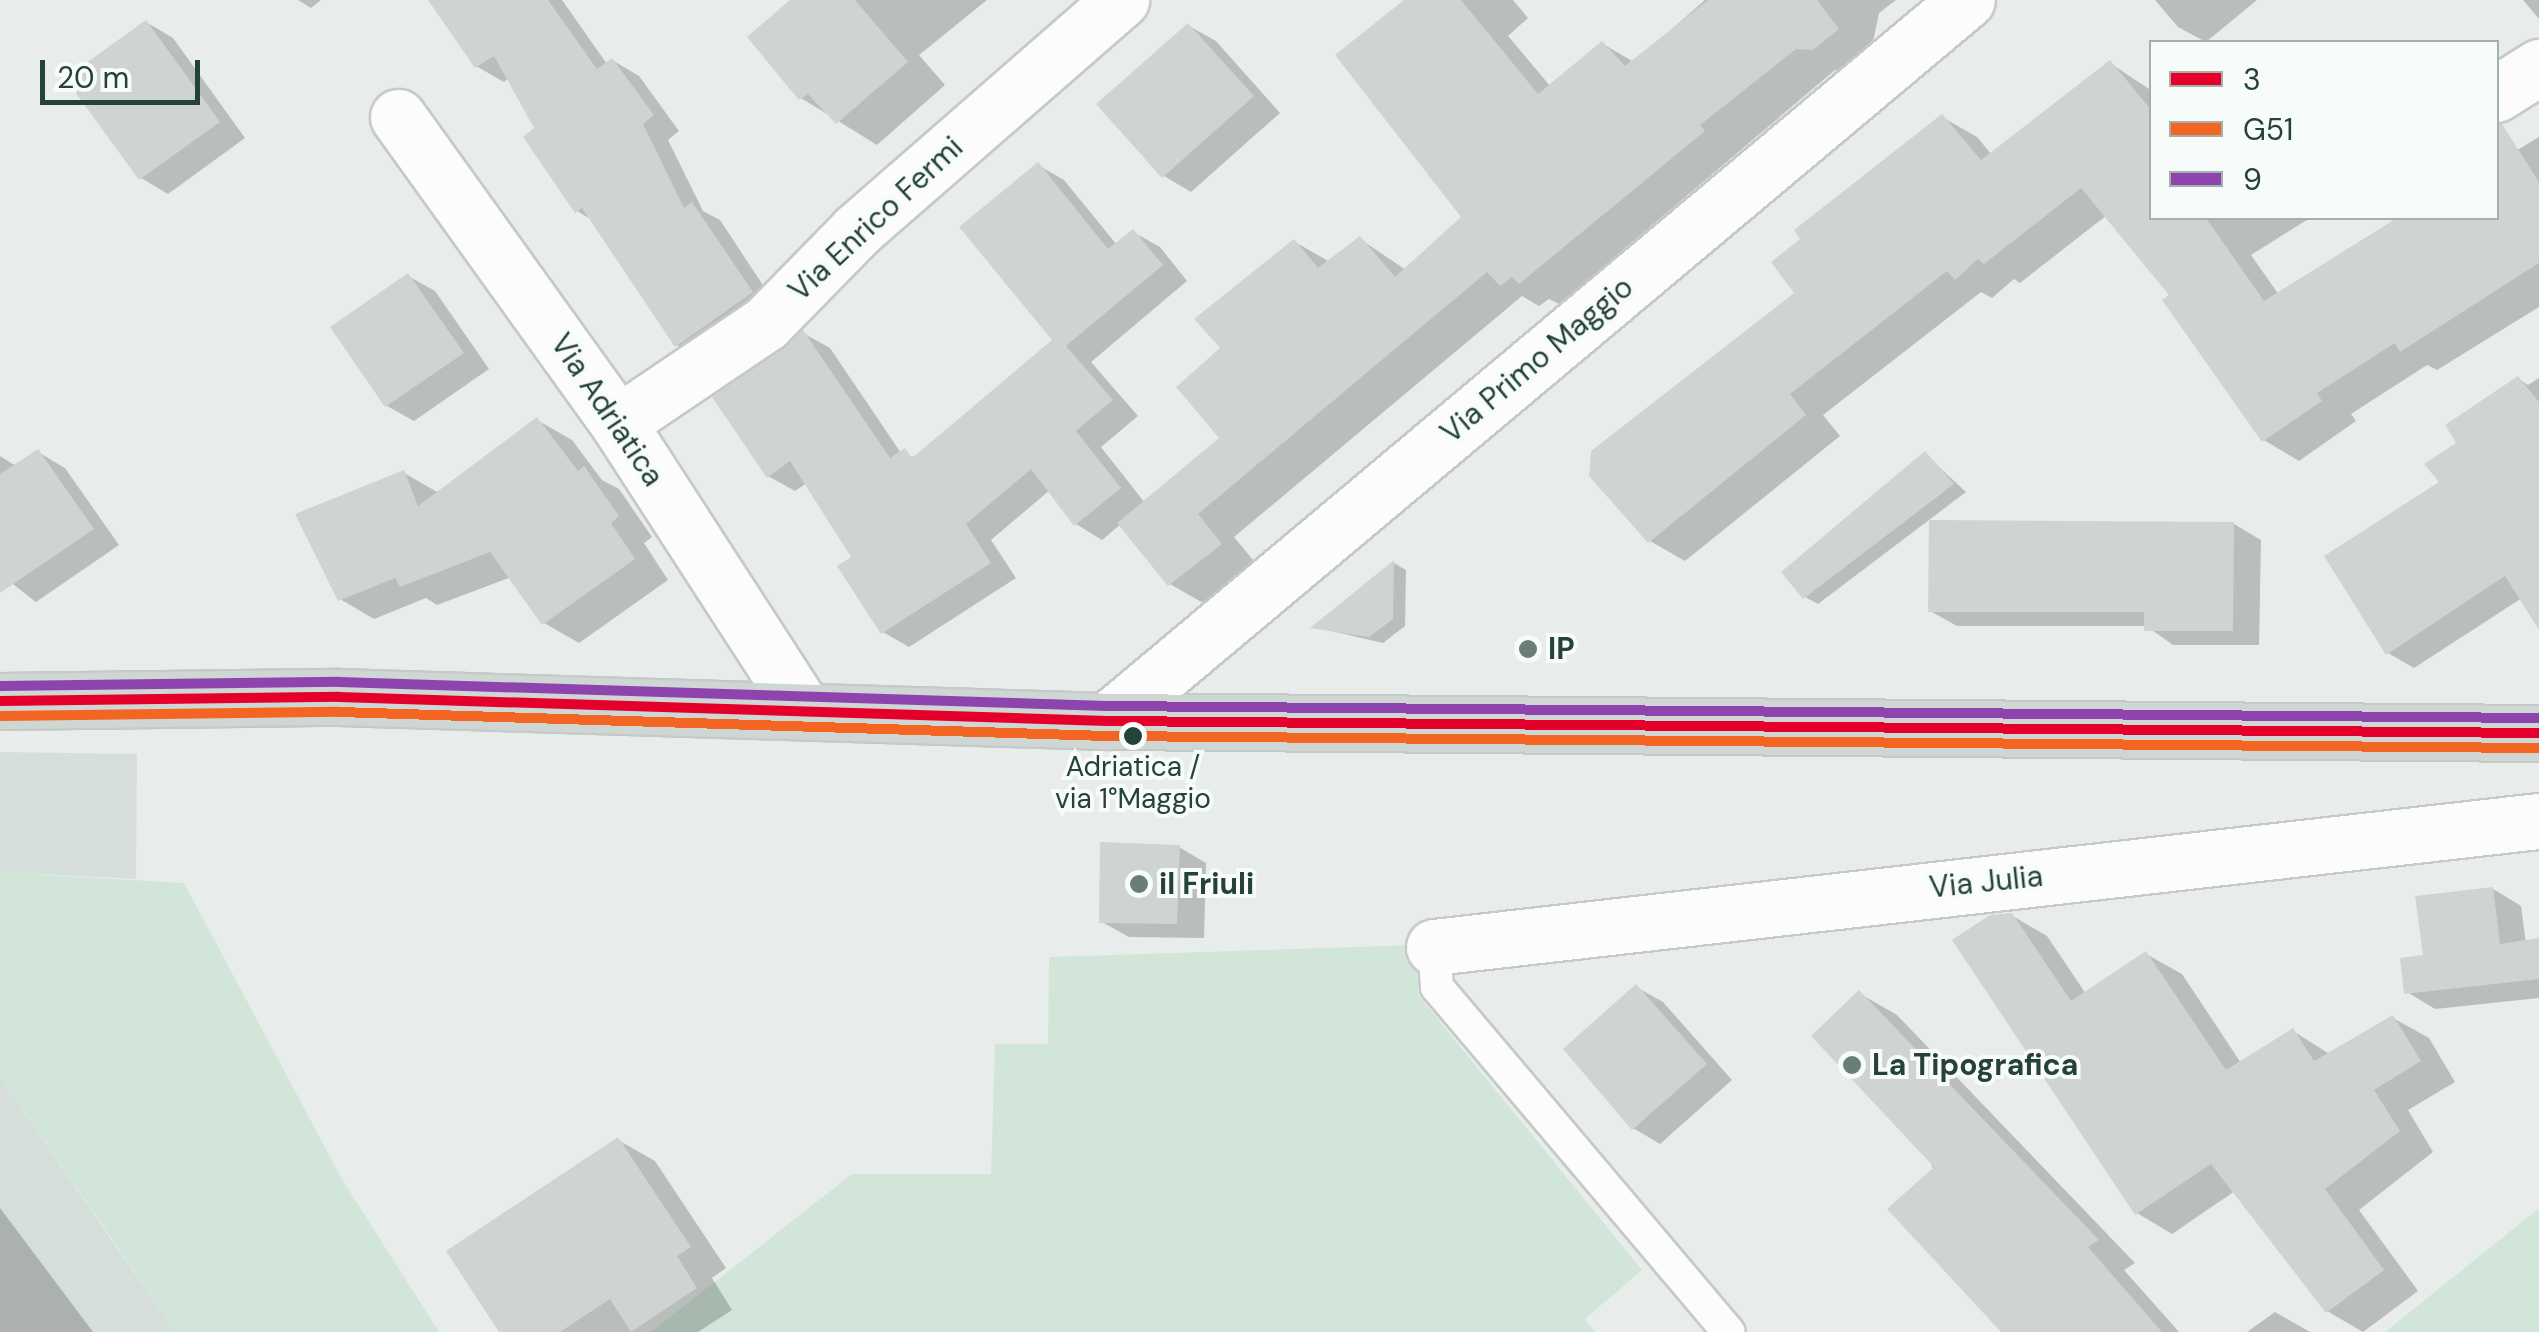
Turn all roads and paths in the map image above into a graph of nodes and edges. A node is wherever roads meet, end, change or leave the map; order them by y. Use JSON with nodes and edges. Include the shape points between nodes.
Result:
{"nodes":[{"id":1,"x":1121,"y":0,"type":"edge"},
{"id":2,"x":1968,"y":0,"type":"edge"},
{"id":3,"x":2539,"y":68,"type":"edge"},
{"id":4,"x":2499,"y":92,"type":"edge"},
{"id":5,"x":398,"y":117,"type":"dead end"},
{"id":6,"x":618,"y":422,"type":"junction"},
{"id":7,"x":0,"y":700,"type":"edge"},
{"id":8,"x":804,"y":711,"type":"junction"},
{"id":9,"x":1106,"y":721,"type":"junction"},
{"id":10,"x":2539,"y":733,"type":"edge"},
{"id":11,"x":2539,"y":821,"type":"edge"},
{"id":12,"x":1434,"y":947,"type":"joint"},
{"id":13,"x":1729,"y":1332,"type":"edge"}],
"edges":[{"from":1,"to":6,"type":"street","name":"Via Enrico Fermi","via":[[856,231],[766,323]]},
{"from":2,"to":9,"type":"street","name":"Via Primo Maggio"},
{"from":3,"to":4,"type":"street"},
{"from":5,"to":6,"type":"street","name":"Via Adriatica"},
{"from":6,"to":8,"type":"street","name":"Via Adriatica"},
{"from":7,"to":8,"type":"main road","via":[[340,697]]},
{"from":8,"to":9,"type":"main road"},
{"from":9,"to":10,"type":"main road"},
{"from":11,"to":12,"type":"street","name":"Via Julia"},
{"from":12,"to":13,"type":"lane","via":[[1437,987]]}]}
